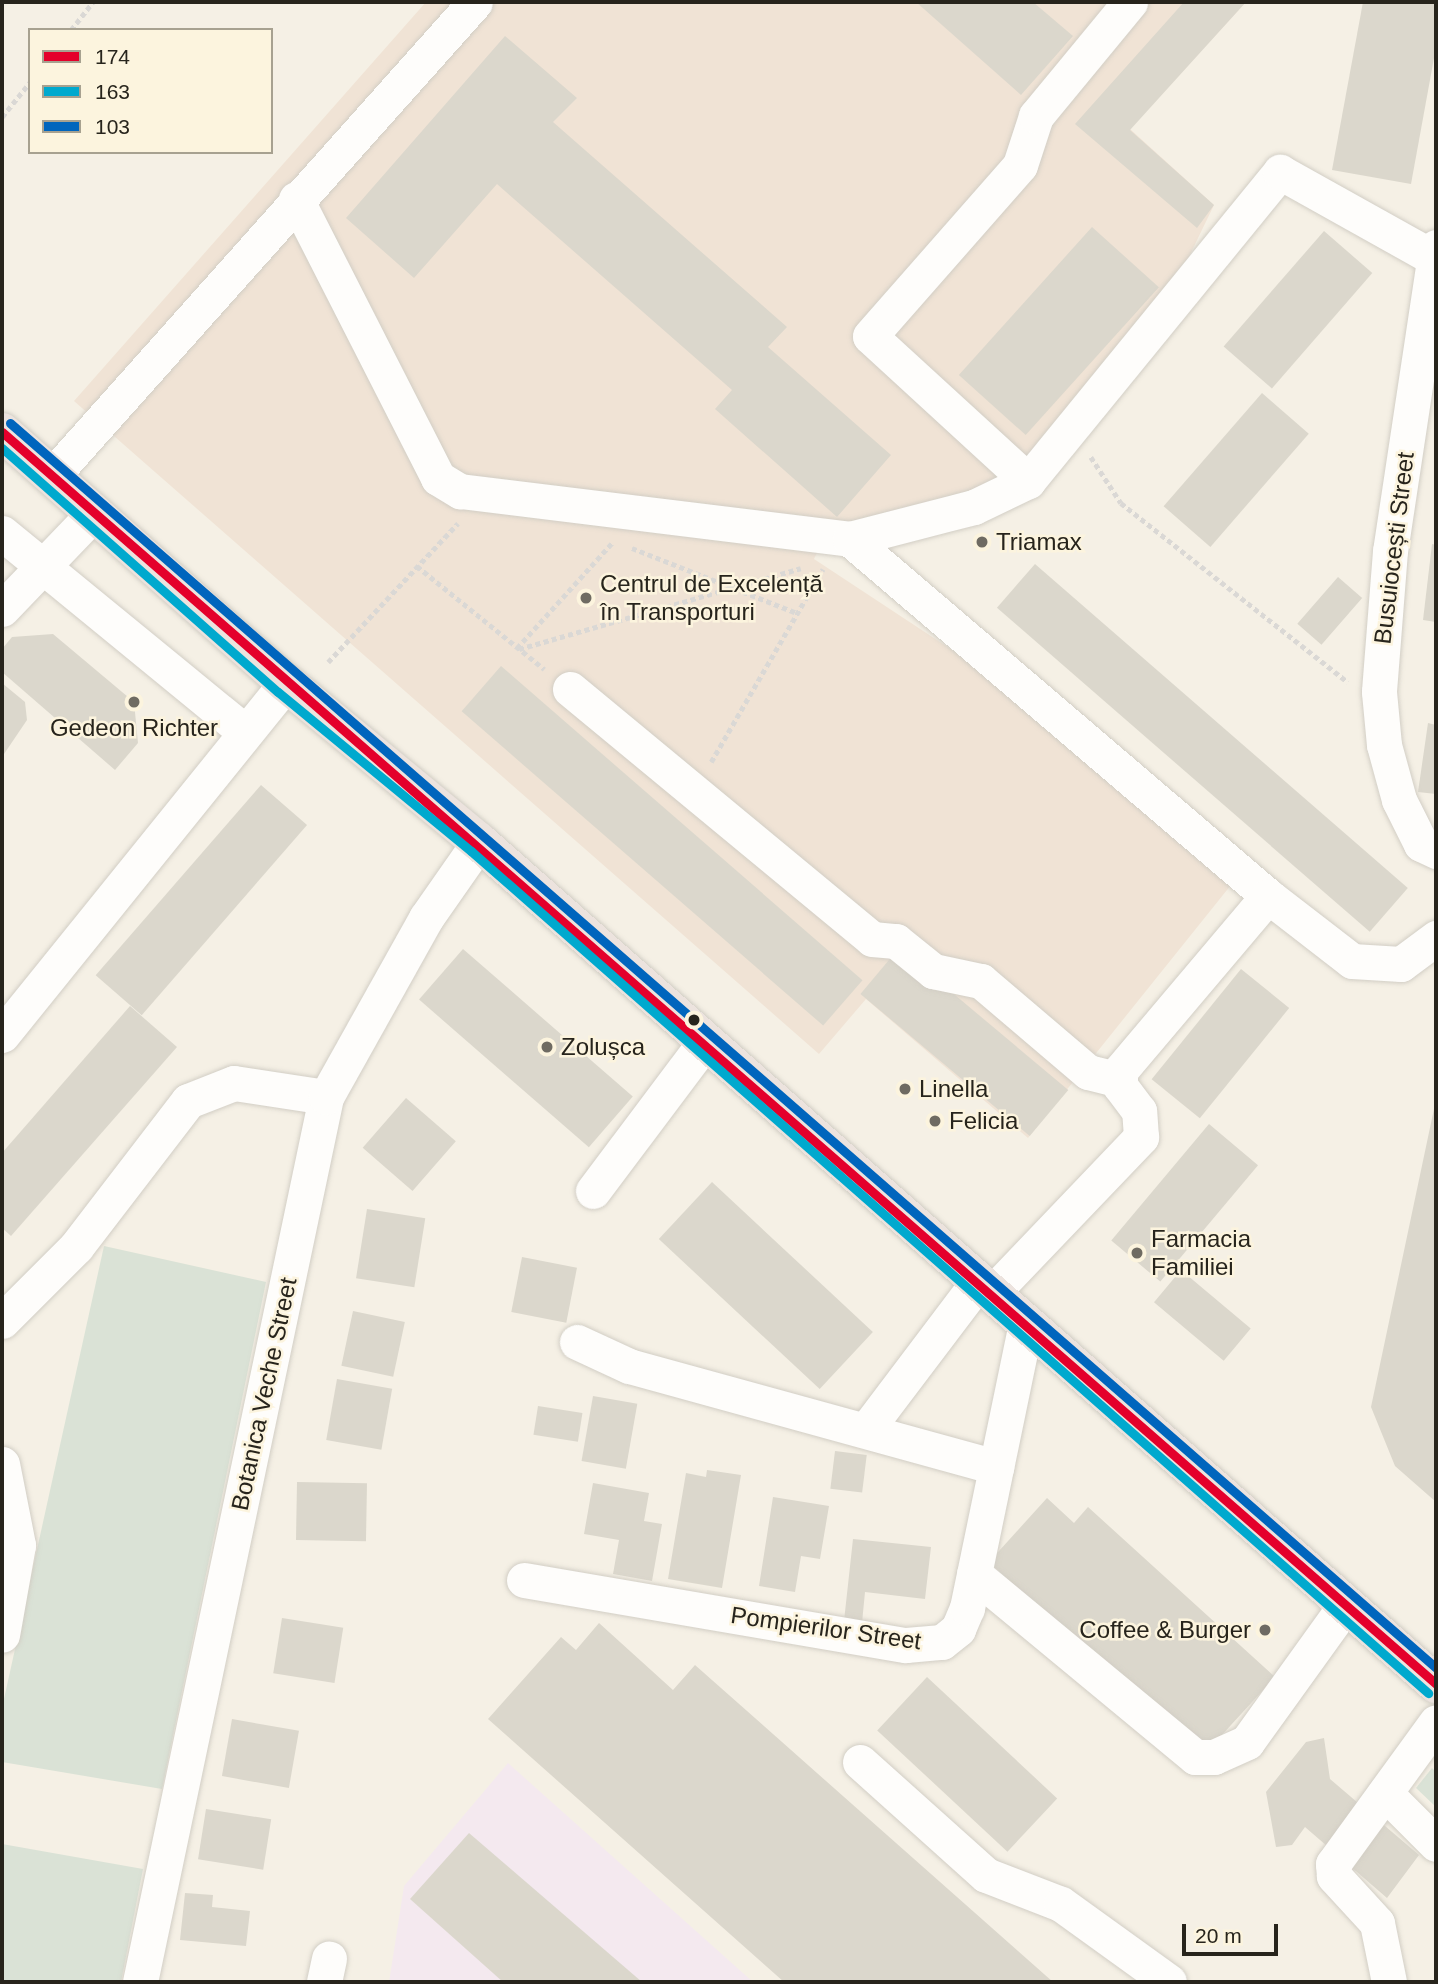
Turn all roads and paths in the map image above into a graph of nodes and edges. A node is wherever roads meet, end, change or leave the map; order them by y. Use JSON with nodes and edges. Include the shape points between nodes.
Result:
{"nodes":[{"id":1,"x":93,"y":2,"type":"edge"},
{"id":2,"x":475,"y":2,"type":"edge"},
{"id":3,"x":1130,"y":2,"type":"edge"},
{"id":4,"x":73,"y":28,"type":"edge"},
{"id":5,"x":28,"y":84,"type":"edge"},
{"id":6,"x":2,"y":117,"type":"edge"},
{"id":7,"x":296,"y":199,"type":"junction"},
{"id":8,"x":1435,"y":253,"type":"edge"},
{"id":9,"x":1071,"y":427,"type":"junction"},
{"id":10,"x":2,"y":432,"type":"edge"},
{"id":11,"x":52,"y":476,"type":"junction"},
{"id":12,"x":1028,"y":481,"type":"junction"},
{"id":13,"x":484,"y":494,"type":"junction"},
{"id":14,"x":94,"y":513,"type":"junction"},
{"id":15,"x":610,"y":524,"type":"junction"},
{"id":16,"x":2,"y":533,"type":"edge"},
{"id":17,"x":850,"y":539,"type":"junction"},
{"id":18,"x":417,"y":566,"type":"junction"},
{"id":19,"x":42,"y":568,"type":"junction"},
{"id":20,"x":734,"y":587,"type":"junction"},
{"id":21,"x":2,"y":609,"type":"edge"},
{"id":22,"x":797,"y":613,"type":"junction"},
{"id":23,"x":518,"y":648,"type":"junction"},
{"id":24,"x":328,"y":662,"type":"dead end"},
{"id":25,"x":286,"y":684,"type":"junction"},
{"id":26,"x":570,"y":690,"type":"joint"},
{"id":27,"x":1379,"y":692,"type":"junction"},
{"id":28,"x":245,"y":732,"type":"junction"},
{"id":29,"x":694,"y":792,"type":"junction"},
{"id":30,"x":479,"y":842,"type":"junction"},
{"id":31,"x":1429,"y":848,"type":"edge"},
{"id":32,"x":1268,"y":896,"type":"junction"},
{"id":33,"x":1436,"y":938,"type":"edge"},
{"id":34,"x":2,"y":1035,"type":"edge"},
{"id":35,"x":705,"y":1042,"type":"junction"},
{"id":36,"x":1120,"y":1080,"type":"junction"},
{"id":37,"x":326,"y":1097,"type":"junction"},
{"id":38,"x":593,"y":1191,"type":"dead end"},
{"id":39,"x":985,"y":1287,"type":"junction"},
{"id":40,"x":2,"y":1321,"type":"edge"},
{"id":41,"x":1026,"y":1322,"type":"junction"},
{"id":42,"x":577,"y":1342,"type":"dead end"},
{"id":43,"x":866,"y":1430,"type":"junction"},
{"id":44,"x":2,"y":1464,"type":"edge"},
{"id":45,"x":996,"y":1467,"type":"junction"},
{"id":46,"x":974,"y":1574,"type":"junction"},
{"id":47,"x":524,"y":1580,"type":"dead end"},
{"id":48,"x":7,"y":1581,"type":"edge"},
{"id":49,"x":1346,"y":1604,"type":"junction"},
{"id":50,"x":2,"y":1635,"type":"edge"},
{"id":51,"x":1436,"y":1684,"type":"edge"},
{"id":52,"x":1436,"y":1722,"type":"edge"},
{"id":53,"x":860,"y":1762,"type":"dead end"},
{"id":54,"x":1385,"y":1793,"type":"junction"},
{"id":55,"x":1436,"y":1844,"type":"edge"},
{"id":56,"x":140,"y":1982,"type":"edge"},
{"id":57,"x":1169,"y":1982,"type":"edge"},
{"id":58,"x":1389,"y":1982,"type":"edge"}],
"edges":[{"from":1,"to":4,"type":"path"},
{"from":2,"to":7,"type":"street"},
{"from":3,"to":12,"type":"street","via":[[1036,116],[1020,165],[870,336]]},
{"from":5,"to":6,"type":"path"},
{"from":7,"to":11,"type":"street"},
{"from":7,"to":13,"type":"street","via":[[438,478],[460,491]]},
{"from":8,"to":9,"type":"street","via":[[1280,172]]},
{"from":8,"to":27,"type":"street","name":"Busuiocești Street","via":[[1390,551]]},
{"from":9,"to":12,"type":"street"},
{"from":9,"to":27,"type":"path","via":[[1121,503],[1343,681]]},
{"from":10,"to":11,"type":"main road"},
{"from":11,"to":14,"type":"main road"},
{"from":12,"to":17,"type":"street","via":[[974,507]]},
{"from":13,"to":15,"type":"street"},
{"from":13,"to":18,"type":"path"},
{"from":14,"to":19,"type":"street"},
{"from":14,"to":25,"type":"main road"},
{"from":15,"to":17,"type":"street"},
{"from":15,"to":20,"type":"path"},
{"from":15,"to":23,"type":"path"},
{"from":16,"to":19,"type":"street"},
{"from":17,"to":32,"type":"street"},
{"from":18,"to":23,"type":"path"},
{"from":18,"to":24,"type":"path"},
{"from":19,"to":21,"type":"street"},
{"from":19,"to":28,"type":"street"},
{"from":20,"to":22,"type":"path"},
{"from":20,"to":22,"type":"path","via":[[828,560]]},
{"from":20,"to":23,"type":"path"},
{"from":22,"to":29,"type":"path"},
{"from":23,"to":26,"type":"path"},
{"from":25,"to":28,"type":"street"},
{"from":25,"to":30,"type":"main road"},
{"from":26,"to":29,"type":"street"},
{"from":27,"to":31,"type":"street","name":"Busuiocești Street","via":[[1396,789]]},
{"from":28,"to":34,"type":"street"},
{"from":29,"to":36,"type":"street","via":[[872,939],[896,941],[933,971],[981,981],[1088,1072]]},
{"from":30,"to":35,"type":"main road"},
{"from":30,"to":37,"type":"street","name":"Botanica Veche Street","via":[[426,918]]},
{"from":32,"to":33,"type":"street","via":[[1352,961],[1401,964]]},
{"from":32,"to":36,"type":"street","via":[[1131,1055]]},
{"from":35,"to":38,"type":"street"},
{"from":35,"to":39,"type":"main road"},
{"from":36,"to":39,"type":"street","via":[[1139,1111],[1141,1137]]},
{"from":37,"to":40,"type":"street","via":[[234,1083],[188,1101],[83,1239]]},
{"from":37,"to":56,"type":"street","name":"Botanica Veche Street"},
{"from":39,"to":41,"type":"main road"},
{"from":39,"to":43,"type":"street"},
{"from":41,"to":45,"type":"street","name":"Pompierilor Street"},
{"from":41,"to":49,"type":"main road"},
{"from":42,"to":43,"type":"street","via":[[629,1366]]},
{"from":43,"to":45,"type":"street"},
{"from":44,"to":48,"type":"street","via":[[18,1545]]},
{"from":45,"to":46,"type":"street","name":"Pompierilor Street"},
{"from":46,"to":47,"type":"street","name":"Pompierilor Street","via":[[958,1629],[942,1642],[906,1645]]},
{"from":46,"to":49,"type":"street","via":[[1195,1757],[1214,1757],[1247,1742]]},
{"from":48,"to":50,"type":"street"},
{"from":49,"to":51,"type":"main road"},
{"from":52,"to":54,"type":"street"},
{"from":53,"to":57,"type":"street","via":[[986,1875],[1061,1904]]},
{"from":54,"to":55,"type":"street"},
{"from":54,"to":58,"type":"street","via":[[1332,1870],[1377,1923]]}]}
